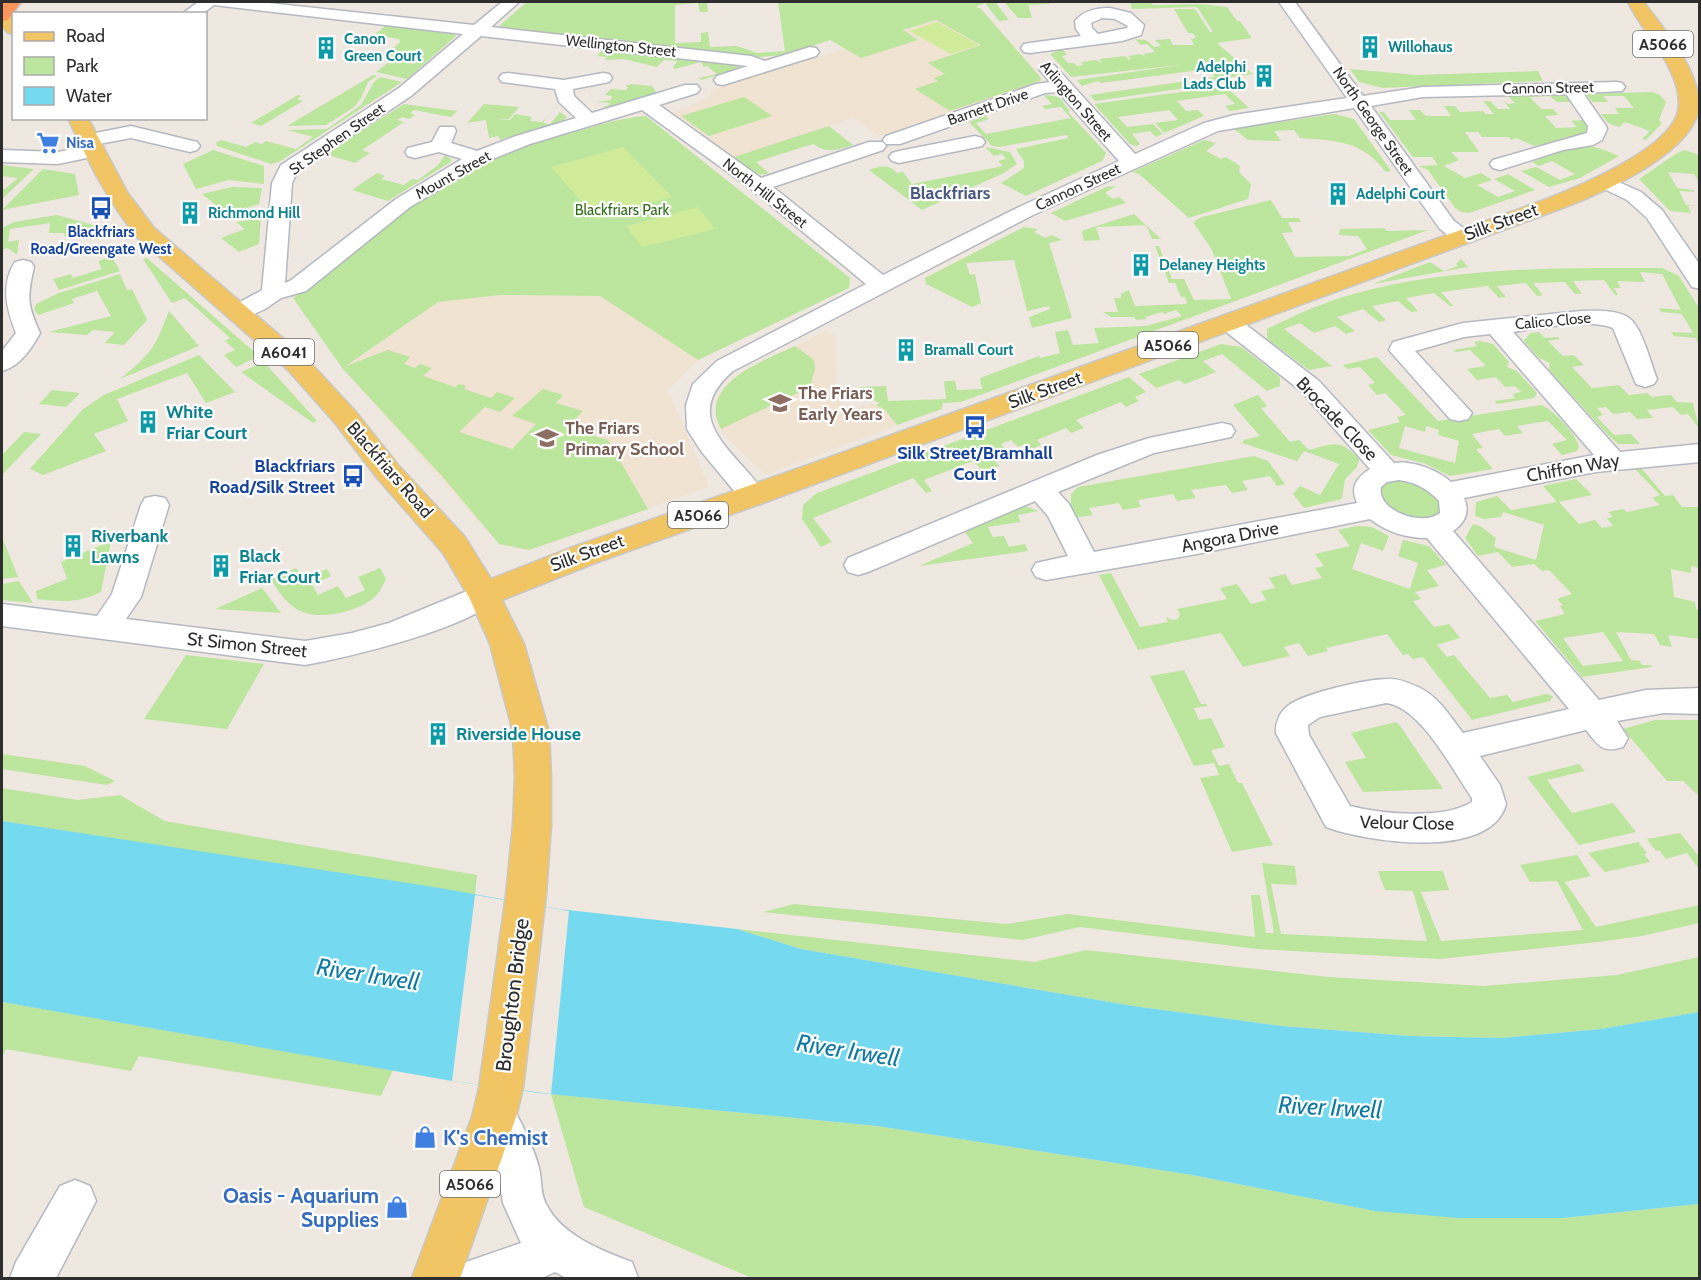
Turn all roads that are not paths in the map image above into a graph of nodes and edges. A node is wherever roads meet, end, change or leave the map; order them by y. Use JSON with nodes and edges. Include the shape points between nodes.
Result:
{"nodes":[{"id":1,"x":12,"y":2,"type":"edge"},
{"id":2,"x":208,"y":2,"type":"edge"},
{"id":3,"x":220,"y":2,"type":"edge"},
{"id":4,"x":511,"y":2,"type":"edge"},
{"id":5,"x":1287,"y":2,"type":"edge"},
{"id":6,"x":1636,"y":2,"type":"edge"},
{"id":7,"x":193,"y":12,"type":"edge"},
{"id":8,"x":2,"y":16,"type":"edge"},
{"id":9,"x":478,"y":30,"type":"junction"},
{"id":10,"x":1093,"y":39,"type":"dead end"},
{"id":11,"x":810,"y":52,"type":"dead end"},
{"id":12,"x":763,"y":66,"type":"junction"},
{"id":13,"x":508,"y":78,"type":"dead end"},
{"id":14,"x":603,"y":78,"type":"dead end"},
{"id":15,"x":723,"y":80,"type":"dead end"},
{"id":16,"x":564,"y":85,"type":"junction"},
{"id":17,"x":1061,"y":86,"type":"junction"},
{"id":18,"x":1570,"y":87,"type":"junction"},
{"id":19,"x":1616,"y":87,"type":"dead end"},
{"id":20,"x":691,"y":89,"type":"dead end"},
{"id":21,"x":1357,"y":101,"type":"junction"},
{"id":22,"x":646,"y":104,"type":"junction"},
{"id":23,"x":588,"y":120,"type":"junction"},
{"id":24,"x":916,"y":132,"type":"junction"},
{"id":25,"x":87,"y":136,"type":"edge"},
{"id":26,"x":975,"y":142,"type":"dead end"},
{"id":27,"x":190,"y":146,"type":"dead end"},
{"id":28,"x":890,"y":148,"type":"junction"},
{"id":29,"x":938,"y":149,"type":"junction"},
{"id":30,"x":415,"y":152,"type":"dead end"},
{"id":31,"x":2,"y":156,"type":"edge"},
{"id":32,"x":478,"y":158,"type":"junction"},
{"id":33,"x":1134,"y":161,"type":"junction"},
{"id":34,"x":1500,"y":164,"type":"dead end"},
{"id":35,"x":1605,"y":182,"type":"junction"},
{"id":36,"x":758,"y":185,"type":"junction"},
{"id":37,"x":1463,"y":236,"type":"junction"},
{"id":38,"x":23,"y":267,"type":"dead end"},
{"id":39,"x":1699,"y":281,"type":"edge"},
{"id":40,"x":882,"y":284,"type":"junction"},
{"id":41,"x":273,"y":293,"type":"junction"},
{"id":42,"x":239,"y":312,"type":"junction"},
{"id":43,"x":1228,"y":322,"type":"junction"},
{"id":44,"x":1496,"y":327,"type":"junction"},
{"id":45,"x":2,"y":364,"type":"edge"},
{"id":46,"x":1645,"y":379,"type":"dead end"},
{"id":47,"x":1459,"y":413,"type":"dead end"},
{"id":48,"x":1222,"y":431,"type":"dead end"},
{"id":49,"x":1700,"y":453,"type":"edge"},
{"id":50,"x":1613,"y":460,"type":"junction"},
{"id":51,"x":1387,"y":472,"type":"junction"},
{"id":52,"x":1041,"y":490,"type":"junction"},
{"id":53,"x":1447,"y":492,"type":"junction"},
{"id":54,"x":753,"y":496,"type":"junction"},
{"id":55,"x":155,"y":505,"type":"dead end"},
{"id":56,"x":1373,"y":509,"type":"junction"},
{"id":57,"x":1435,"y":529,"type":"junction"},
{"id":58,"x":1086,"y":563,"type":"junction"},
{"id":59,"x":858,"y":565,"type":"dead end"},
{"id":60,"x":1046,"y":570,"type":"dead end"},
{"id":61,"x":484,"y":595,"type":"junction"},
{"id":62,"x":2,"y":615,"type":"edge"},
{"id":63,"x":105,"y":627,"type":"junction"},
{"id":64,"x":1700,"y":701,"type":"edge"},
{"id":65,"x":1592,"y":715,"type":"junction"},
{"id":66,"x":1612,"y":738,"type":"dead end"},
{"id":67,"x":1456,"y":748,"type":"junction"},
{"id":68,"x":524,"y":903,"type":"joint"},
{"id":69,"x":497,"y":1102,"type":"junction"},
{"id":70,"x":75,"y":1201,"type":"dead end"},
{"id":71,"x":554,"y":1248,"type":"junction"},
{"id":72,"x":32,"y":1278,"type":"edge"},
{"id":73,"x":442,"y":1278,"type":"edge"},
{"id":74,"x":482,"y":1278,"type":"edge"},
{"id":75,"x":616,"y":1278,"type":"edge"}],
"edges":[{"from":1,"to":8,"type":"highway"},
{"from":2,"to":7,"type":"street"},
{"from":3,"to":9,"type":"street","name":"Wellington Street"},
{"from":4,"to":9,"type":"street","name":"St Stephen Street"},
{"from":5,"to":21,"type":"street","name":"North George Street"},
{"from":6,"to":35,"type":"main road","number":"A5066","via":[[1685,80],[1689,111],[1670,138]]},
{"from":9,"to":12,"type":"street","name":"Wellington Street","via":[[752,61]]},
{"from":9,"to":41,"type":"street","name":"St Stephen Street","via":[[405,92],[288,169],[282,183]]},
{"from":10,"to":17,"type":"street","name":"Arlington Street","via":[[1026,43]]},
{"from":11,"to":12,"type":"street"},
{"from":12,"to":15,"type":"street"},
{"from":13,"to":16,"type":"street"},
{"from":14,"to":16,"type":"street"},
{"from":16,"to":23,"type":"street","via":[[565,98]]},
{"from":17,"to":24,"type":"street","name":"Barnett Drive","via":[[1042,88]]},
{"from":17,"to":33,"type":"street","name":"Arlington Street"},
{"from":18,"to":19,"type":"street","name":"Cannon Street"},
{"from":18,"to":21,"type":"street","name":"Cannon Street","via":[[1423,92]]},
{"from":18,"to":34,"type":"street","via":[[1597,126],[1595,136]]},
{"from":20,"to":22,"type":"street","name":"Mount Street"},
{"from":21,"to":33,"type":"street","name":"Cannon Street","via":[[1222,124]]},
{"from":21,"to":37,"type":"street","name":"North George Street","via":[[1447,225]]},
{"from":22,"to":23,"type":"street","name":"Mount Street"},
{"from":22,"to":36,"type":"street","name":"North Hill Street"},
{"from":23,"to":32,"type":"street","name":"Mount Street"},
{"from":24,"to":28,"type":"street","name":"Barnett Drive"},
{"from":24,"to":29,"type":"street","name":"Barnett Drive"},
{"from":25,"to":27,"type":"street","via":[[131,132]]},
{"from":25,"to":31,"type":"street","via":[[58,158]]},
{"from":25,"to":42,"type":"main road","name":"Blackfriars Road","number":"A6041","via":[[129,215]]},
{"from":26,"to":29,"type":"street","name":"Barnett Drive"},
{"from":28,"to":29,"type":"street","name":"Barnett Drive"},
{"from":28,"to":36,"type":"street"},
{"from":30,"to":32,"type":"street","via":[[444,139]]},
{"from":32,"to":41,"type":"street","name":"Mount Street","via":[[403,203],[298,285]]},
{"from":33,"to":40,"type":"street","name":"Cannon Street"},
{"from":35,"to":37,"type":"main road","name":"Silk Street","number":"A5066"},
{"from":35,"to":39,"type":"street","via":[[1634,196],[1655,214]]},
{"from":36,"to":40,"type":"street","name":"North Hill Street"},
{"from":37,"to":43,"type":"main road","name":"Silk Street","number":"A5066"},
{"from":38,"to":45,"type":"street","via":[[17,308],[28,333]]},
{"from":40,"to":54,"type":"street","name":"Cannon Street","via":[[725,366],[705,384],[698,405],[700,429]]},
{"from":41,"to":42,"type":"street"},
{"from":42,"to":61,"type":"main road","name":"Blackfriars Road","number":"A6041","via":[[297,364],[345,417],[454,545]]},
{"from":43,"to":51,"type":"street","name":"Brocade Close","via":[[1317,393]]},
{"from":43,"to":54,"type":"main road","name":"Silk Street","number":"A5066"},
{"from":44,"to":46,"type":"street","name":"Calico Close","via":[[1612,319],[1623,324]]},
{"from":44,"to":47,"type":"street","name":"Calico Close","via":[[1463,330],[1401,347]]},
{"from":44,"to":50,"type":"street","name":"Calico Close"},
{"from":48,"to":52,"type":"street","via":[[1149,446]]},
{"from":49,"to":50,"type":"street","name":"Chiffon Way"},
{"from":50,"to":53,"type":"street","name":"Chiffon Way"},
{"from":51,"to":53,"type":"street","via":[[1413,473]]},
{"from":51,"to":56,"type":"street","via":[[1369,482],[1367,500]]},
{"from":52,"to":58,"type":"street","via":[[1059,511]]},
{"from":52,"to":59,"type":"street"},
{"from":53,"to":57,"type":"street","via":[[1455,510],[1445,525]]},
{"from":54,"to":61,"type":"main road","name":"Silk Street","number":"A5066","via":[[560,562]]},
{"from":55,"to":63,"type":"street","via":[[126,597]]},
{"from":56,"to":57,"type":"street","via":[[1408,528]]},
{"from":56,"to":58,"type":"street","name":"Angora Drive"},
{"from":57,"to":65,"type":"street"},
{"from":58,"to":60,"type":"street","name":"Angora Drive"},
{"from":61,"to":63,"type":"street","name":"St Simon Street","via":[[441,617],[385,636],[305,653]]},
{"from":61,"to":68,"type":"main road","name":"Blackfriars Road","number":"A5066","via":[[507,644],[531,732],[532,825]]},
{"from":62,"to":63,"type":"street","name":"St Simon Street"},
{"from":64,"to":65,"type":"street","via":[[1651,700]]},
{"from":65,"to":66,"type":"street"},
{"from":65,"to":67,"type":"street"},
{"from":67,"to":67,"type":"street","name":"Velour Close","via":[[1421,704],[1398,691],[1312,708],[1296,717],[1291,725],[1293,737],[1334,812],[1346,821],[1361,824],[1458,824],[1487,811],[1488,795]]},
{"from":68,"to":69,"type":"main road","name":"Broughton Bridge","number":"A5066"},
{"from":69,"to":71,"type":"street","via":[[517,1160],[524,1205]]},
{"from":69,"to":73,"type":"main road","number":"A5066"},
{"from":70,"to":72,"type":"street"},
{"from":71,"to":74,"type":"street","via":[[534,1260]]},
{"from":71,"to":75,"type":"street"}]}
